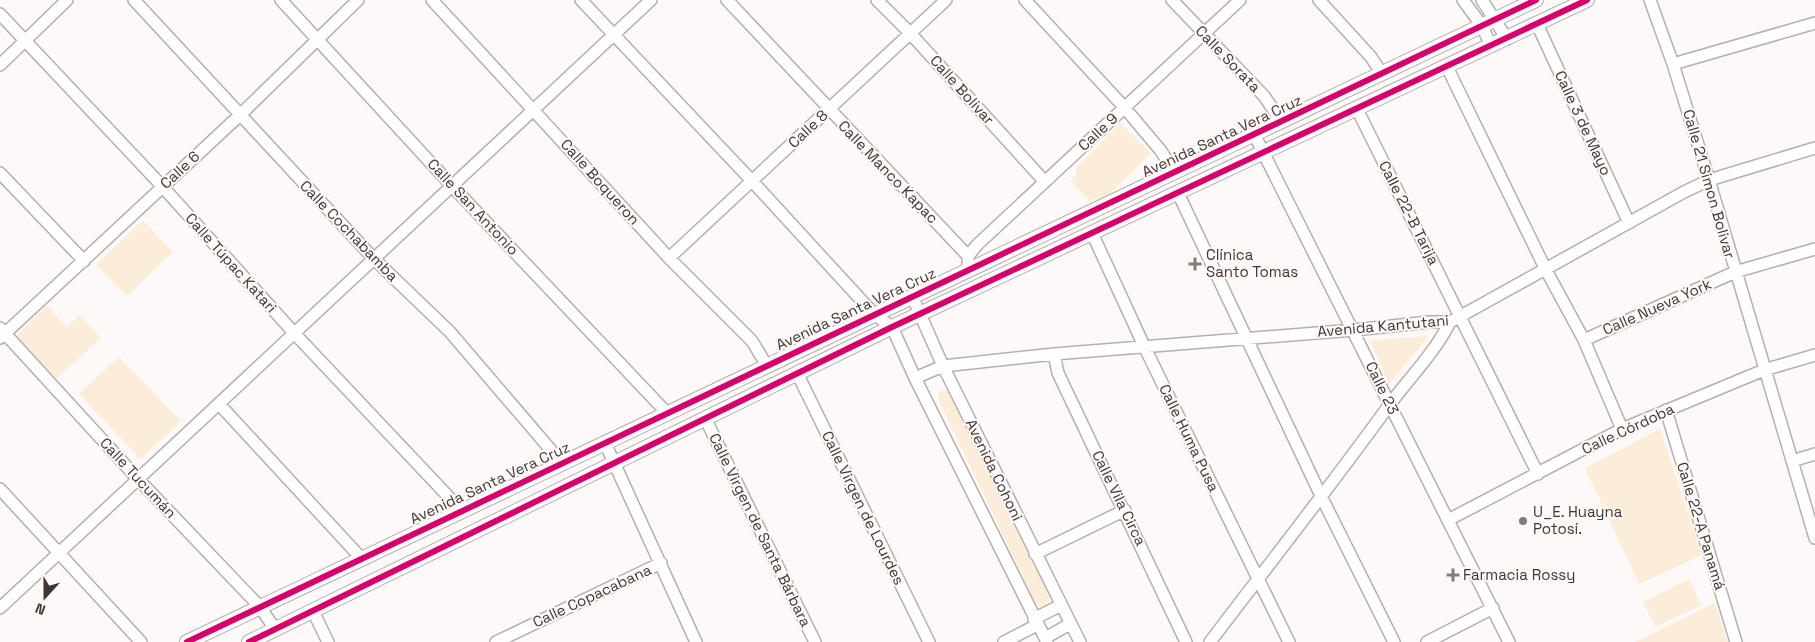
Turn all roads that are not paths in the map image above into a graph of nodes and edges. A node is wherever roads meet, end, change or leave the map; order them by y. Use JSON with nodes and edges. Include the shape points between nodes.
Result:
{"nodes":[{"id":1,"x":67,"y":0,"type":"edge"},
{"id":2,"x":134,"y":0,"type":"edge"},
{"id":3,"x":281,"y":0,"type":"edge"},
{"id":4,"x":358,"y":0,"type":"edge"},
{"id":5,"x":432,"y":0,"type":"edge"},
{"id":6,"x":581,"y":0,"type":"edge"},
{"id":7,"x":651,"y":0,"type":"edge"},
{"id":8,"x":727,"y":0,"type":"edge"},
{"id":9,"x":877,"y":0,"type":"edge"},
{"id":10,"x":946,"y":0,"type":"edge"},
{"id":11,"x":1025,"y":0,"type":"edge"},
{"id":12,"x":1172,"y":0,"type":"edge"},
{"id":13,"x":1240,"y":0,"type":"edge"},
{"id":14,"x":1318,"y":0,"type":"edge"},
{"id":15,"x":1463,"y":0,"type":"edge"},
{"id":16,"x":1482,"y":0,"type":"edge"},
{"id":17,"x":1536,"y":0,"type":"edge"},
{"id":18,"x":1586,"y":0,"type":"edge"},
{"id":19,"x":1650,"y":0,"type":"edge"},
{"id":20,"x":0,"y":14,"type":"edge"},
{"id":21,"x":1495,"y":19,"type":"junction"},
{"id":22,"x":1815,"y":23,"type":"edge"},
{"id":23,"x":1537,"y":24,"type":"junction"},
{"id":24,"x":1482,"y":26,"type":"junction"},
{"id":25,"x":910,"y":33,"type":"junction"},
{"id":26,"x":1203,"y":34,"type":"junction"},
{"id":27,"x":613,"y":35,"type":"junction"},
{"id":28,"x":1507,"y":39,"type":"junction"},
{"id":29,"x":318,"y":40,"type":"junction"},
{"id":30,"x":25,"y":41,"type":"junction"},
{"id":31,"x":1491,"y":46,"type":"junction"},
{"id":32,"x":1674,"y":64,"type":"junction"},
{"id":33,"x":0,"y":65,"type":"edge"},
{"id":34,"x":1447,"y":67,"type":"junction"},
{"id":35,"x":1382,"y":74,"type":"junction"},
{"id":36,"x":1124,"y":107,"type":"junction"},
{"id":37,"x":1357,"y":109,"type":"junction"},
{"id":38,"x":534,"y":110,"type":"junction"},
{"id":39,"x":829,"y":110,"type":"junction"},
{"id":40,"x":240,"y":114,"type":"junction"},
{"id":41,"x":1281,"y":121,"type":"junction"},
{"id":42,"x":1254,"y":134,"type":"junction"},
{"id":43,"x":1815,"y":148,"type":"edge"},
{"id":44,"x":1265,"y":152,"type":"junction"},
{"id":45,"x":1174,"y":172,"type":"junction"},
{"id":46,"x":0,"y":173,"type":"edge"},
{"id":47,"x":1709,"y":180,"type":"junction"},
{"id":48,"x":752,"y":181,"type":"junction"},
{"id":49,"x":1045,"y":182,"type":"junction"},
{"id":50,"x":162,"y":186,"type":"junction"},
{"id":51,"x":452,"y":186,"type":"junction"},
{"id":52,"x":1178,"y":193,"type":"junction"},
{"id":53,"x":1629,"y":223,"type":"junction"},
{"id":54,"x":1092,"y":233,"type":"junction"},
{"id":55,"x":1815,"y":248,"type":"edge"},
{"id":56,"x":669,"y":258,"type":"junction"},
{"id":57,"x":374,"y":259,"type":"junction"},
{"id":58,"x":84,"y":261,"type":"junction"},
{"id":59,"x":968,"y":263,"type":"junction"},
{"id":60,"x":1546,"y":270,"type":"junction"},
{"id":61,"x":1735,"y":272,"type":"junction"},
{"id":62,"x":912,"y":296,"type":"junction"},
{"id":63,"x":874,"y":314,"type":"junction"},
{"id":64,"x":920,"y":314,"type":"junction"},
{"id":65,"x":1462,"y":317,"type":"junction"},
{"id":66,"x":1450,"y":322,"type":"junction"},
{"id":67,"x":892,"y":326,"type":"junction"},
{"id":68,"x":1354,"y":330,"type":"junction"},
{"id":69,"x":2,"y":333,"type":"edge"},
{"id":70,"x":295,"y":334,"type":"junction"},
{"id":71,"x":1246,"y":338,"type":"junction"},
{"id":72,"x":1584,"y":340,"type":"junction"},
{"id":73,"x":1145,"y":348,"type":"junction"},
{"id":74,"x":1054,"y":354,"type":"junction"},
{"id":75,"x":1815,"y":355,"type":"edge"},
{"id":76,"x":767,"y":366,"type":"junction"},
{"id":77,"x":943,"y":366,"type":"junction"},
{"id":78,"x":1764,"y":370,"type":"junction"},
{"id":79,"x":797,"y":373,"type":"junction"},
{"id":80,"x":915,"y":378,"type":"junction"},
{"id":81,"x":219,"y":404,"type":"junction"},
{"id":82,"x":1390,"y":405,"type":"junction"},
{"id":83,"x":1666,"y":410,"type":"junction"},
{"id":84,"x":667,"y":413,"type":"junction"},
{"id":85,"x":706,"y":418,"type":"junction"},
{"id":86,"x":1622,"y":429,"type":"junction"},
{"id":87,"x":605,"y":443,"type":"junction"},
{"id":88,"x":1815,"y":454,"type":"edge"},
{"id":89,"x":1792,"y":461,"type":"junction"},
{"id":90,"x":562,"y":463,"type":"junction"},
{"id":91,"x":613,"y":464,"type":"junction"},
{"id":92,"x":1538,"y":474,"type":"junction"},
{"id":93,"x":138,"y":479,"type":"junction"},
{"id":94,"x":0,"y":488,"type":"edge"},
{"id":95,"x":1322,"y":498,"type":"junction"},
{"id":96,"x":1125,"y":510,"type":"junction"},
{"id":97,"x":462,"y":511,"type":"junction"},
{"id":98,"x":1448,"y":520,"type":"junction"},
{"id":99,"x":1815,"y":538,"type":"edge"},
{"id":100,"x":60,"y":553,"type":"junction"},
{"id":101,"x":1035,"y":554,"type":"junction"},
{"id":102,"x":362,"y":558,"type":"junction"},
{"id":103,"x":661,"y":564,"type":"junction"},
{"id":104,"x":1259,"y":577,"type":"junction"},
{"id":105,"x":1061,"y":605,"type":"junction"},
{"id":106,"x":260,"y":607,"type":"junction"},
{"id":107,"x":0,"y":608,"type":"edge"},
{"id":108,"x":1493,"y":608,"type":"junction"},
{"id":109,"x":312,"y":611,"type":"junction"},
{"id":110,"x":1036,"y":622,"type":"junction"},
{"id":111,"x":1070,"y":624,"type":"junction"},
{"id":112,"x":275,"y":629,"type":"junction"},
{"id":113,"x":1046,"y":640,"type":"edge"},
{"id":114,"x":141,"y":642,"type":"edge"},
{"id":115,"x":187,"y":642,"type":"edge"},
{"id":116,"x":249,"y":642,"type":"edge"},
{"id":117,"x":328,"y":642,"type":"edge"},
{"id":118,"x":496,"y":642,"type":"edge"},
{"id":119,"x":696,"y":642,"type":"edge"},
{"id":120,"x":815,"y":642,"type":"edge"},
{"id":121,"x":929,"y":642,"type":"edge"},
{"id":122,"x":1004,"y":642,"type":"edge"},
{"id":123,"x":1080,"y":642,"type":"edge"},
{"id":124,"x":1186,"y":642,"type":"edge"},
{"id":125,"x":1210,"y":642,"type":"edge"},
{"id":126,"x":1289,"y":642,"type":"edge"},
{"id":127,"x":1394,"y":642,"type":"edge"},
{"id":128,"x":1427,"y":642,"type":"edge"},
{"id":129,"x":1509,"y":642,"type":"edge"},
{"id":130,"x":1736,"y":642,"type":"edge"}],
"edges":[{"from":1,"to":30,"type":"street"},
{"from":2,"to":40,"type":"street","name":"Calle Cochabamba"},
{"from":3,"to":29,"type":"street","name":"Calle San Antonio"},
{"from":4,"to":29,"type":"street","name":"Calle 6"},
{"from":5,"to":38,"type":"street","name":"Calle Boqueron"},
{"from":6,"to":27,"type":"street"},
{"from":7,"to":27,"type":"street"},
{"from":8,"to":39,"type":"street","name":"Calle Manco Kapac"},
{"from":9,"to":25,"type":"street","name":"Calle Bolívar"},
{"from":10,"to":25,"type":"street","name":"Calle 8"},
{"from":11,"to":36,"type":"street"},
{"from":12,"to":26,"type":"street","name":"Calle Sorata"},
{"from":13,"to":26,"type":"street","name":"Calle 9"},
{"from":14,"to":35,"type":"street","via":[[1371,57]]},
{"from":15,"to":24,"type":"street"},
{"from":16,"to":21,"type":"street"},
{"from":17,"to":21,"type":"main road","name":"Avenida Santa Vera Cruz"},
{"from":18,"to":23,"type":"main road","name":"Avenida Santa Vera Cruz"},
{"from":19,"to":32,"type":"street","name":"Calle 21 Simon Bolivar"},
{"from":20,"to":30,"type":"street","name":"Calle Túpac Katari"},
{"from":21,"to":24,"type":"main road","name":"Avenida Santa Vera Cruz"},
{"from":21,"to":28,"type":"street"},
{"from":22,"to":32,"type":"street"},
{"from":23,"to":28,"type":"main road","name":"Avenida Santa Vera Cruz"},
{"from":23,"to":53,"type":"street","name":"Calle 3 de Mayo"},
{"from":24,"to":31,"type":"street"},
{"from":24,"to":35,"type":"main road","name":"Avenida Santa Vera Cruz"},
{"from":25,"to":39,"type":"street","name":"Calle 8"},
{"from":25,"to":49,"type":"street","name":"Calle Bolívar"},
{"from":26,"to":36,"type":"street","name":"Calle 9"},
{"from":26,"to":41,"type":"street","name":"Calle Sorata","via":[[1264,96]]},
{"from":27,"to":38,"type":"street"},
{"from":27,"to":48,"type":"street"},
{"from":28,"to":31,"type":"main road","name":"Avenida Santa Vera Cruz"},
{"from":29,"to":40,"type":"street","name":"Calle 6"},
{"from":29,"to":51,"type":"street","name":"Calle San Antonio"},
{"from":30,"to":33,"type":"street"},
{"from":30,"to":50,"type":"street","name":"Calle Túpac Katari"},
{"from":31,"to":34,"type":"main road","name":"Avenida Santa Vera Cruz"},
{"from":32,"to":47,"type":"street","name":"Calle 21 Simon Bolivar"},
{"from":34,"to":37,"type":"main road","name":"Avenida Santa Vera Cruz"},
{"from":34,"to":60,"type":"street"},
{"from":35,"to":41,"type":"main road","name":"Avenida Santa Vera Cruz"},
{"from":36,"to":45,"type":"street","via":[[1161,150]]},
{"from":36,"to":49,"type":"street","name":"Calle 9"},
{"from":37,"to":44,"type":"main road","name":"Avenida Santa Vera Cruz"},
{"from":37,"to":65,"type":"street","name":"Calle 22-B Tarija"},
{"from":38,"to":51,"type":"street"},
{"from":38,"to":56,"type":"street","name":"Calle Boqueron"},
{"from":39,"to":48,"type":"street","name":"Calle 8"},
{"from":39,"to":59,"type":"street","name":"Calle Manco Kapac"},
{"from":40,"to":50,"type":"street","name":"Calle 6"},
{"from":40,"to":57,"type":"street","name":"Calle Cochabamba"},
{"from":41,"to":42,"type":"main road","name":"Avenida Santa Vera Cruz"},
{"from":42,"to":44,"type":"street","name":"Calle 23"},
{"from":42,"to":45,"type":"main road","name":"Avenida Santa Vera Cruz"},
{"from":43,"to":47,"type":"street","name":"Avenida Kantutani"},
{"from":44,"to":52,"type":"main road","name":"Avenida Santa Vera Cruz"},
{"from":44,"to":68,"type":"street","name":"Calle 23"},
{"from":45,"to":59,"type":"main road","name":"Avenida Santa Vera Cruz"},
{"from":46,"to":58,"type":"street"},
{"from":47,"to":53,"type":"street","name":"Avenida Kantutani"},
{"from":47,"to":61,"type":"street","name":"Calle 21 Simon Bolivar"},
{"from":48,"to":56,"type":"street","name":"Calle 8"},
{"from":48,"to":63,"type":"street"},
{"from":49,"to":59,"type":"street","name":"Calle 9"},
{"from":50,"to":58,"type":"street","name":"Calle 6"},
{"from":50,"to":70,"type":"street","name":"Calle Túpac Katari"},
{"from":51,"to":57,"type":"street"},
{"from":51,"to":84,"type":"street","name":"Calle San Antonio"},
{"from":52,"to":54,"type":"main road","name":"Avenida Santa Vera Cruz"},
{"from":52,"to":71,"type":"street"},
{"from":53,"to":60,"type":"street","name":"Avenida Kantutani"},
{"from":54,"to":64,"type":"main road","name":"Avenida Santa Vera Cruz"},
{"from":54,"to":73,"type":"street","name":"Calle Huma Pusa"},
{"from":55,"to":61,"type":"street","name":"Calle Nueva York"},
{"from":56,"to":76,"type":"street","name":"Calle Boqueron","via":[[752,341]]},
{"from":57,"to":70,"type":"street"},
{"from":57,"to":90,"type":"street","name":"Calle Cochabamba","via":[[450,332]]},
{"from":58,"to":69,"type":"street","name":"Calle 6"},
{"from":59,"to":62,"type":"main road","name":"Avenida Santa Vera Cruz"},
{"from":60,"to":65,"type":"street","name":"Avenida Kantutani"},
{"from":60,"to":72,"type":"street"},
{"from":61,"to":72,"type":"street","name":"Calle Nueva York"},
{"from":61,"to":78,"type":"street","name":"Calle 21 Simon Bolivar"},
{"from":62,"to":63,"type":"main road","name":"Avenida Santa Vera Cruz"},
{"from":62,"to":64,"type":"street","name":"Avenida Cohoni"},
{"from":63,"to":67,"type":"street"},
{"from":63,"to":76,"type":"main road","name":"Avenida Santa Vera Cruz"},
{"from":64,"to":67,"type":"main road","name":"Avenida Santa Vera Cruz"},
{"from":64,"to":77,"type":"street","name":"Avenida Cohoni"},
{"from":65,"to":66,"type":"street","name":"Avenida Kantutani"},
{"from":65,"to":92,"type":"street","name":"Calle 22-B Tarija"},
{"from":66,"to":68,"type":"street","name":"Avenida Kantutani"},
{"from":66,"to":82,"type":"street","via":[[1439,342]]},
{"from":67,"to":79,"type":"main road","name":"Avenida Santa Vera Cruz"},
{"from":67,"to":80,"type":"street","name":"Avenida Cohoni"},
{"from":68,"to":71,"type":"street","name":"Avenida Kantutani"},
{"from":68,"to":82,"type":"street","name":"Calle 23"},
{"from":69,"to":93,"type":"street","name":"Calle Tucumán"},
{"from":70,"to":81,"type":"street"},
{"from":70,"to":97,"type":"street","name":"Calle Túpac Katari"},
{"from":71,"to":73,"type":"street","name":"Avenida Kantutani"},
{"from":71,"to":95,"type":"street"},
{"from":72,"to":86,"type":"street"},
{"from":73,"to":74,"type":"street","name":"Avenida Kantutani"},
{"from":73,"to":104,"type":"street","name":"Calle Huma Pusa"},
{"from":74,"to":77,"type":"street","name":"Avenida Kantutani"},
{"from":74,"to":96,"type":"street","name":"Calle Vila Circa","via":[[1058,373]]},
{"from":75,"to":78,"type":"street","name":"Calle Córdoba"},
{"from":76,"to":84,"type":"main road","name":"Avenida Santa Vera Cruz"},
{"from":77,"to":80,"type":"street","name":"Avenida Kantutani"},
{"from":77,"to":101,"type":"street","name":"Avenida Cohoni"},
{"from":78,"to":83,"type":"street","name":"Calle Córdoba"},
{"from":78,"to":89,"type":"street","name":"Calle 21 Simon Bolivar"},
{"from":79,"to":85,"type":"main road","name":"Avenida Santa Vera Cruz"},
{"from":79,"to":121,"type":"street","name":"Calle Virgen de Lourdes"},
{"from":80,"to":110,"type":"street","name":"Avenida Cohoni"},
{"from":81,"to":93,"type":"street"},
{"from":81,"to":102,"type":"street"},
{"from":82,"to":95,"type":"street"},
{"from":82,"to":98,"type":"street","name":"Calle 23"},
{"from":83,"to":86,"type":"street","name":"Calle Córdoba"},
{"from":83,"to":130,"type":"street","name":"Calle 22-A Panamá"},
{"from":84,"to":87,"type":"main road","name":"Avenida Santa Vera Cruz"},
{"from":85,"to":91,"type":"main road","name":"Avenida Santa Vera Cruz"},
{"from":85,"to":120,"type":"street","name":"Calle Virgen de Santa Bárbara"},
{"from":86,"to":92,"type":"street","name":"Calle Córdoba"},
{"from":87,"to":90,"type":"main road","name":"Avenida Santa Vera Cruz"},
{"from":87,"to":91,"type":"street"},
{"from":88,"to":89,"type":"street"},
{"from":89,"to":99,"type":"street","name":"Calle 21 Simon Bolivar"},
{"from":90,"to":97,"type":"main road","name":"Avenida Santa Vera Cruz"},
{"from":91,"to":103,"type":"street"},
{"from":91,"to":109,"type":"main road","name":"Avenida Santa Vera Cruz"},
{"from":92,"to":98,"type":"street","name":"Calle Córdoba"},
{"from":93,"to":100,"type":"street"},
{"from":93,"to":106,"type":"street","name":"Calle Tucumán"},
{"from":94,"to":100,"type":"street"},
{"from":95,"to":104,"type":"street"},
{"from":95,"to":127,"type":"street"},
{"from":96,"to":101,"type":"street"},
{"from":96,"to":124,"type":"street","name":"Calle Vila Circa"},
{"from":97,"to":102,"type":"main road","name":"Avenida Santa Vera Cruz"},
{"from":98,"to":108,"type":"street","name":"Calle 23"},
{"from":100,"to":107,"type":"street"},
{"from":100,"to":114,"type":"street"},
{"from":101,"to":105,"type":"street","name":"Avenida Cohoni"},
{"from":102,"to":106,"type":"main road","name":"Avenida Santa Vera Cruz"},
{"from":103,"to":118,"type":"street","name":"Calle Copacabana"},
{"from":103,"to":119,"type":"street"},
{"from":104,"to":125,"type":"street"},
{"from":104,"to":126,"type":"street","name":"Calle Huma Pusa"},
{"from":105,"to":110,"type":"street"},
{"from":105,"to":111,"type":"street","name":"Avenida Cohoni"},
{"from":106,"to":112,"type":"street","name":"Calle Tucumán"},
{"from":106,"to":115,"type":"main road","name":"Avenida Santa Vera Cruz"},
{"from":108,"to":128,"type":"street"},
{"from":108,"to":129,"type":"street","name":"Calle 23"},
{"from":109,"to":112,"type":"main road","name":"Avenida Santa Vera Cruz"},
{"from":109,"to":117,"type":"street"},
{"from":110,"to":113,"type":"street","name":"Avenida Cohoni"},
{"from":110,"to":122,"type":"street"},
{"from":111,"to":113,"type":"street"},
{"from":111,"to":123,"type":"street","name":"Avenida Cohoni"},
{"from":112,"to":116,"type":"main road","name":"Avenida Santa Vera Cruz"}]}
